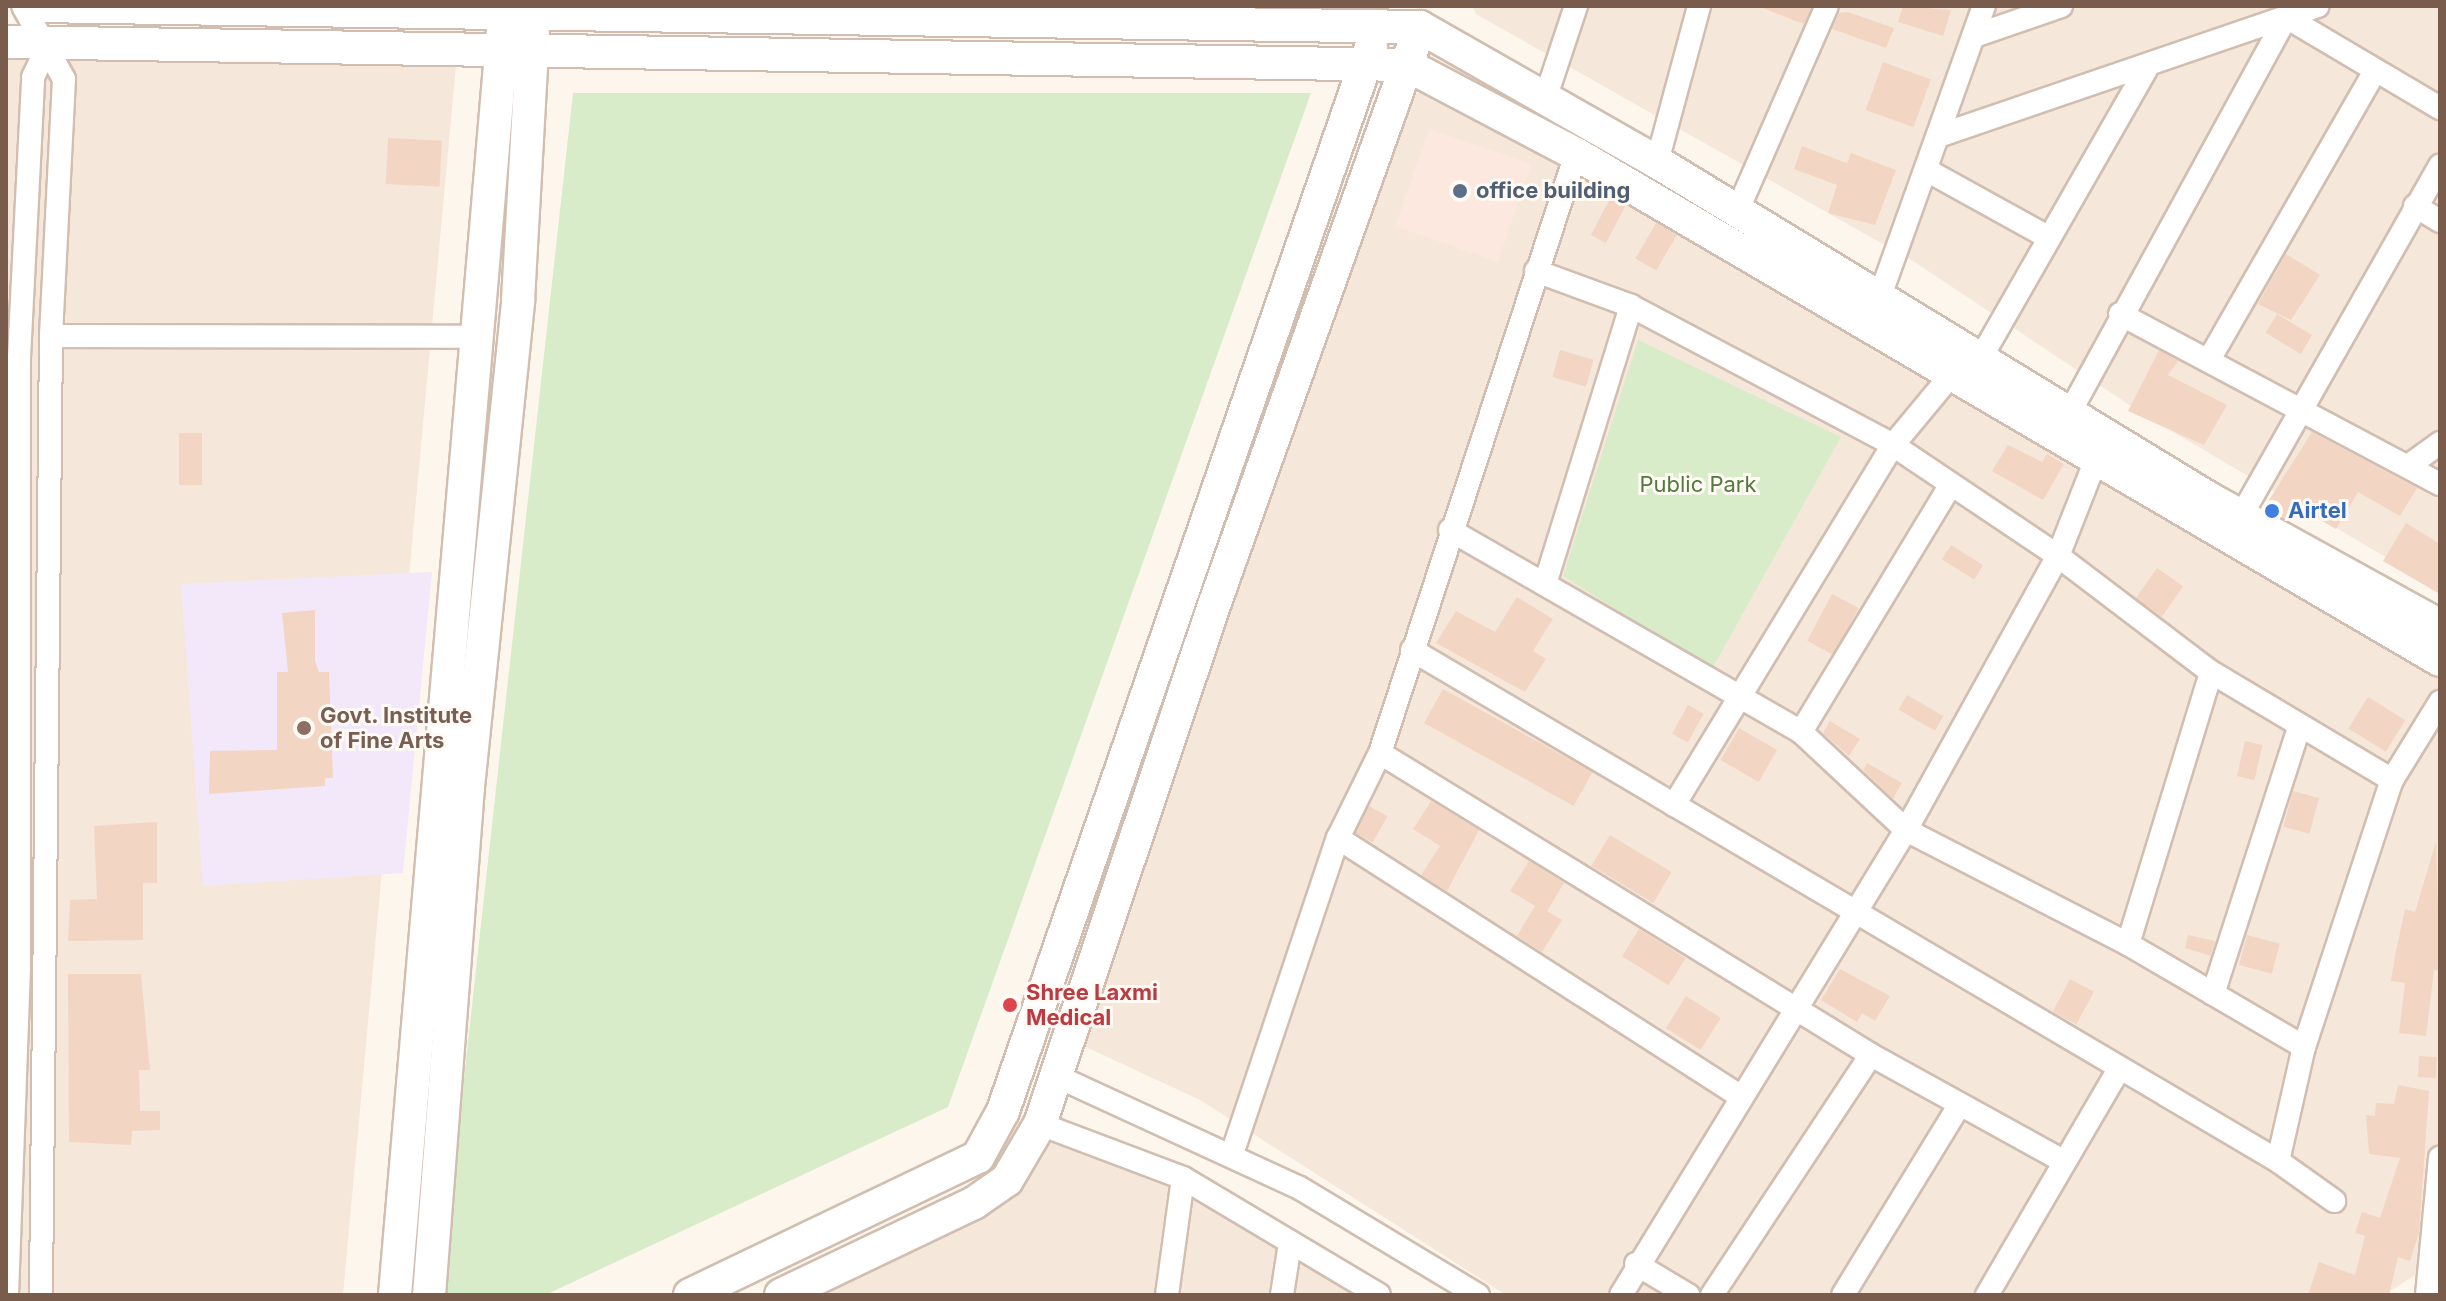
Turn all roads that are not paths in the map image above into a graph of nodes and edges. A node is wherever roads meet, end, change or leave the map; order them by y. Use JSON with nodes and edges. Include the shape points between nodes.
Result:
{"nodes":[{"id":1,"x":23,"y":6,"type":"edge"},
{"id":2,"x":36,"y":6,"type":"edge"},
{"id":3,"x":1576,"y":6,"type":"edge"},
{"id":4,"x":1699,"y":6,"type":"edge"},
{"id":5,"x":1827,"y":6,"type":"edge"},
{"id":6,"x":1984,"y":6,"type":"edge"},
{"id":7,"x":2061,"y":6,"type":"edge"},
{"id":8,"x":2317,"y":6,"type":"edge"},
{"id":9,"x":518,"y":9,"type":"edge"},
{"id":10,"x":780,"y":12,"type":"edge"},
{"id":11,"x":1380,"y":16,"type":"edge"},
{"id":12,"x":1424,"y":16,"type":"edge"},
{"id":13,"x":2286,"y":17,"type":"junction"},
{"id":14,"x":1977,"y":35,"type":"junction"},
{"id":15,"x":6,"y":42,"type":"edge"},
{"id":16,"x":49,"y":44,"type":"junction"},
{"id":17,"x":518,"y":52,"type":"junction"},
{"id":18,"x":778,"y":56,"type":"junction"},
{"id":19,"x":1366,"y":65,"type":"junction"},
{"id":20,"x":1407,"y":65,"type":"junction"},
{"id":21,"x":2146,"y":69,"type":"junction"},
{"id":22,"x":2375,"y":71,"type":"junction"},
{"id":23,"x":1546,"y":96,"type":"junction"},
{"id":24,"x":2440,"y":108,"type":"edge"},
{"id":25,"x":1941,"y":135,"type":"junction"},
{"id":26,"x":1576,"y":154,"type":"junction"},
{"id":27,"x":1657,"y":162,"type":"junction"},
{"id":28,"x":2440,"y":165,"type":"edge"},
{"id":29,"x":1930,"y":172,"type":"junction"},
{"id":30,"x":2415,"y":206,"type":"junction"},
{"id":31,"x":1736,"y":214,"type":"junction"},
{"id":32,"x":2440,"y":221,"type":"edge"},
{"id":33,"x":2046,"y":236,"type":"junction"},
{"id":34,"x":1536,"y":271,"type":"junction"},
{"id":35,"x":1631,"y":306,"type":"junction"},
{"id":36,"x":1873,"y":314,"type":"junction"},
{"id":37,"x":2120,"y":314,"type":"junction"},
{"id":38,"x":51,"y":336,"type":"junction"},
{"id":39,"x":476,"y":337,"type":"junction"},
{"id":40,"x":2210,"y":358,"type":"junction"},
{"id":41,"x":1966,"y":367,"type":"junction"},
{"id":42,"x":2296,"y":408,"type":"junction"},
{"id":43,"x":2070,"y":412,"type":"junction"},
{"id":44,"x":2440,"y":443,"type":"edge"},
{"id":45,"x":1893,"y":445,"type":"junction"},
{"id":46,"x":2095,"y":462,"type":"junction"},
{"id":47,"x":2411,"y":464,"type":"junction"},
{"id":48,"x":2440,"y":484,"type":"edge"},
{"id":49,"x":1950,"y":486,"type":"junction"},
{"id":50,"x":14,"y":512,"type":"edge"},
{"id":51,"x":2241,"y":516,"type":"junction"},
{"id":52,"x":1450,"y":530,"type":"junction"},
{"id":53,"x":2058,"y":556,"type":"junction"},
{"id":54,"x":1545,"y":584,"type":"junction"},
{"id":55,"x":2440,"y":626,"type":"edge"},
{"id":56,"x":1412,"y":650,"type":"junction"},
{"id":57,"x":2440,"y":660,"type":"edge"},
{"id":58,"x":2211,"y":672,"type":"junction"},
{"id":59,"x":1739,"y":697,"type":"junction"},
{"id":60,"x":2440,"y":702,"type":"edge"},
{"id":61,"x":2299,"y":727,"type":"junction"},
{"id":62,"x":1801,"y":732,"type":"junction"},
{"id":63,"x":1380,"y":753,"type":"junction"},
{"id":64,"x":2392,"y":780,"type":"junction"},
{"id":65,"x":1674,"y":805,"type":"junction"},
{"id":66,"x":1906,"y":830,"type":"junction"},
{"id":67,"x":1338,"y":838,"type":"junction"},
{"id":68,"x":1851,"y":912,"type":"junction"},
{"id":69,"x":2128,"y":944,"type":"junction"},
{"id":70,"x":13,"y":967,"type":"edge"},
{"id":71,"x":2213,"y":994,"type":"junction"},
{"id":72,"x":1799,"y":1008,"type":"junction"},
{"id":73,"x":2304,"y":1047,"type":"junction"},
{"id":74,"x":1871,"y":1055,"type":"junction"},
{"id":75,"x":2118,"y":1071,"type":"junction"},
{"id":76,"x":1054,"y":1075,"type":"junction"},
{"id":77,"x":1740,"y":1096,"type":"junction"},
{"id":78,"x":1959,"y":1106,"type":"junction"},
{"id":79,"x":1040,"y":1124,"type":"junction"},
{"id":80,"x":1232,"y":1154,"type":"junction"},
{"id":81,"x":2440,"y":1158,"type":"edge"},
{"id":82,"x":2061,"y":1160,"type":"junction"},
{"id":83,"x":2278,"y":1161,"type":"junction"},
{"id":84,"x":1183,"y":1178,"type":"junction"},
{"id":85,"x":2334,"y":1201,"type":"dead end"},
{"id":86,"x":1290,"y":1243,"type":"junction"},
{"id":87,"x":1636,"y":1264,"type":"junction"},
{"id":88,"x":7,"y":1295,"type":"edge"},
{"id":89,"x":41,"y":1295,"type":"edge"},
{"id":90,"x":395,"y":1295,"type":"edge"},
{"id":91,"x":429,"y":1295,"type":"edge"},
{"id":92,"x":690,"y":1295,"type":"edge"},
{"id":93,"x":781,"y":1295,"type":"edge"},
{"id":94,"x":1167,"y":1295,"type":"edge"},
{"id":95,"x":1282,"y":1295,"type":"edge"},
{"id":96,"x":1379,"y":1295,"type":"edge"},
{"id":97,"x":1478,"y":1295,"type":"edge"},
{"id":98,"x":1621,"y":1295,"type":"edge"},
{"id":99,"x":1688,"y":1295,"type":"edge"},
{"id":100,"x":1712,"y":1295,"type":"edge"},
{"id":101,"x":1843,"y":1295,"type":"edge"},
{"id":102,"x":1987,"y":1295,"type":"edge"},
{"id":103,"x":2427,"y":1295,"type":"edge"}],
"edges":[{"from":1,"to":16,"type":"street"},
{"from":2,"to":9,"type":"main road"},
{"from":3,"to":23,"type":"street"},
{"from":4,"to":27,"type":"street"},
{"from":5,"to":31,"type":"street"},
{"from":6,"to":14,"type":"street"},
{"from":7,"to":14,"type":"street"},
{"from":8,"to":13,"type":"street"},
{"from":9,"to":10,"type":"main road"},
{"from":9,"to":17,"type":"main road"},
{"from":10,"to":11,"type":"main road"},
{"from":10,"to":18,"type":"street"},
{"from":11,"to":12,"type":"main road"},
{"from":11,"to":19,"type":"main road"},
{"from":12,"to":20,"type":"main road"},
{"from":12,"to":23,"type":"main road"},
{"from":13,"to":21,"type":"street"},
{"from":13,"to":22,"type":"street"},
{"from":13,"to":37,"type":"street"},
{"from":14,"to":25,"type":"street"},
{"from":15,"to":16,"type":"main road"},
{"from":16,"to":17,"type":"main road"},
{"from":16,"to":38,"type":"street","via":[[64,79]]},
{"from":16,"to":50,"type":"street","via":[[33,77]]},
{"from":17,"to":18,"type":"main road"},
{"from":17,"to":39,"type":"main road"},
{"from":17,"to":91,"type":"main road","via":[[518,300],[468,787]]},
{"from":18,"to":19,"type":"main road"},
{"from":19,"to":20,"type":"main road"},
{"from":19,"to":92,"type":"main road","via":[[1003,1111],[978,1157]]},
{"from":20,"to":26,"type":"main road"},
{"from":20,"to":76,"type":"main road"},
{"from":21,"to":25,"type":"street"},
{"from":21,"to":33,"type":"street"},
{"from":22,"to":24,"type":"street"},
{"from":22,"to":40,"type":"street"},
{"from":23,"to":27,"type":"main road"},
{"from":25,"to":29,"type":"street"},
{"from":26,"to":34,"type":"street"},
{"from":26,"to":36,"type":"main road"},
{"from":27,"to":31,"type":"main road"},
{"from":28,"to":30,"type":"street"},
{"from":29,"to":33,"type":"street"},
{"from":29,"to":36,"type":"street"},
{"from":30,"to":32,"type":"street"},
{"from":30,"to":42,"type":"street"},
{"from":31,"to":36,"type":"main road"},
{"from":33,"to":41,"type":"street"},
{"from":34,"to":35,"type":"street"},
{"from":34,"to":52,"type":"street"},
{"from":35,"to":45,"type":"street"},
{"from":35,"to":54,"type":"street"},
{"from":36,"to":41,"type":"main road"},
{"from":37,"to":40,"type":"street"},
{"from":37,"to":43,"type":"street"},
{"from":38,"to":39,"type":"street"},
{"from":38,"to":89,"type":"street"},
{"from":39,"to":90,"type":"main road"},
{"from":40,"to":42,"type":"street"},
{"from":41,"to":43,"type":"main road"},
{"from":41,"to":45,"type":"street"},
{"from":41,"to":46,"type":"main road"},
{"from":42,"to":47,"type":"street"},
{"from":42,"to":51,"type":"street"},
{"from":43,"to":51,"type":"main road"},
{"from":44,"to":47,"type":"street"},
{"from":45,"to":49,"type":"street"},
{"from":45,"to":59,"type":"street"},
{"from":46,"to":53,"type":"street"},
{"from":46,"to":57,"type":"main road"},
{"from":47,"to":48,"type":"street"},
{"from":49,"to":53,"type":"street"},
{"from":49,"to":62,"type":"street"},
{"from":50,"to":70,"type":"street"},
{"from":51,"to":55,"type":"main road"},
{"from":52,"to":54,"type":"street"},
{"from":52,"to":56,"type":"street"},
{"from":53,"to":58,"type":"street"},
{"from":53,"to":66,"type":"street"},
{"from":54,"to":59,"type":"street"},
{"from":56,"to":63,"type":"street"},
{"from":56,"to":65,"type":"street"},
{"from":58,"to":61,"type":"street"},
{"from":58,"to":69,"type":"street"},
{"from":59,"to":62,"type":"street"},
{"from":59,"to":65,"type":"street"},
{"from":60,"to":64,"type":"street"},
{"from":61,"to":64,"type":"street"},
{"from":61,"to":71,"type":"street"},
{"from":62,"to":66,"type":"street"},
{"from":63,"to":67,"type":"street"},
{"from":63,"to":72,"type":"street"},
{"from":64,"to":73,"type":"street"},
{"from":65,"to":68,"type":"street"},
{"from":66,"to":68,"type":"street"},
{"from":66,"to":69,"type":"street"},
{"from":67,"to":77,"type":"street"},
{"from":67,"to":80,"type":"street"},
{"from":68,"to":72,"type":"street"},
{"from":68,"to":75,"type":"street"},
{"from":69,"to":71,"type":"street"},
{"from":70,"to":88,"type":"street"},
{"from":71,"to":73,"type":"street"},
{"from":72,"to":74,"type":"street"},
{"from":72,"to":77,"type":"street"},
{"from":73,"to":83,"type":"street"},
{"from":74,"to":78,"type":"street"},
{"from":74,"to":100,"type":"street"},
{"from":75,"to":82,"type":"street"},
{"from":75,"to":83,"type":"street"},
{"from":76,"to":79,"type":"main road"},
{"from":76,"to":80,"type":"street"},
{"from":77,"to":87,"type":"street"},
{"from":78,"to":82,"type":"street"},
{"from":78,"to":101,"type":"street"},
{"from":79,"to":84,"type":"street"},
{"from":79,"to":93,"type":"main road","via":[[1007,1180],[974,1203]]},
{"from":80,"to":97,"type":"street"},
{"from":81,"to":103,"type":"street"},
{"from":82,"to":102,"type":"street"},
{"from":83,"to":85,"type":"street"},
{"from":84,"to":86,"type":"street"},
{"from":84,"to":94,"type":"street"},
{"from":86,"to":95,"type":"street"},
{"from":86,"to":96,"type":"street"},
{"from":87,"to":98,"type":"street"},
{"from":87,"to":99,"type":"street"}]}
